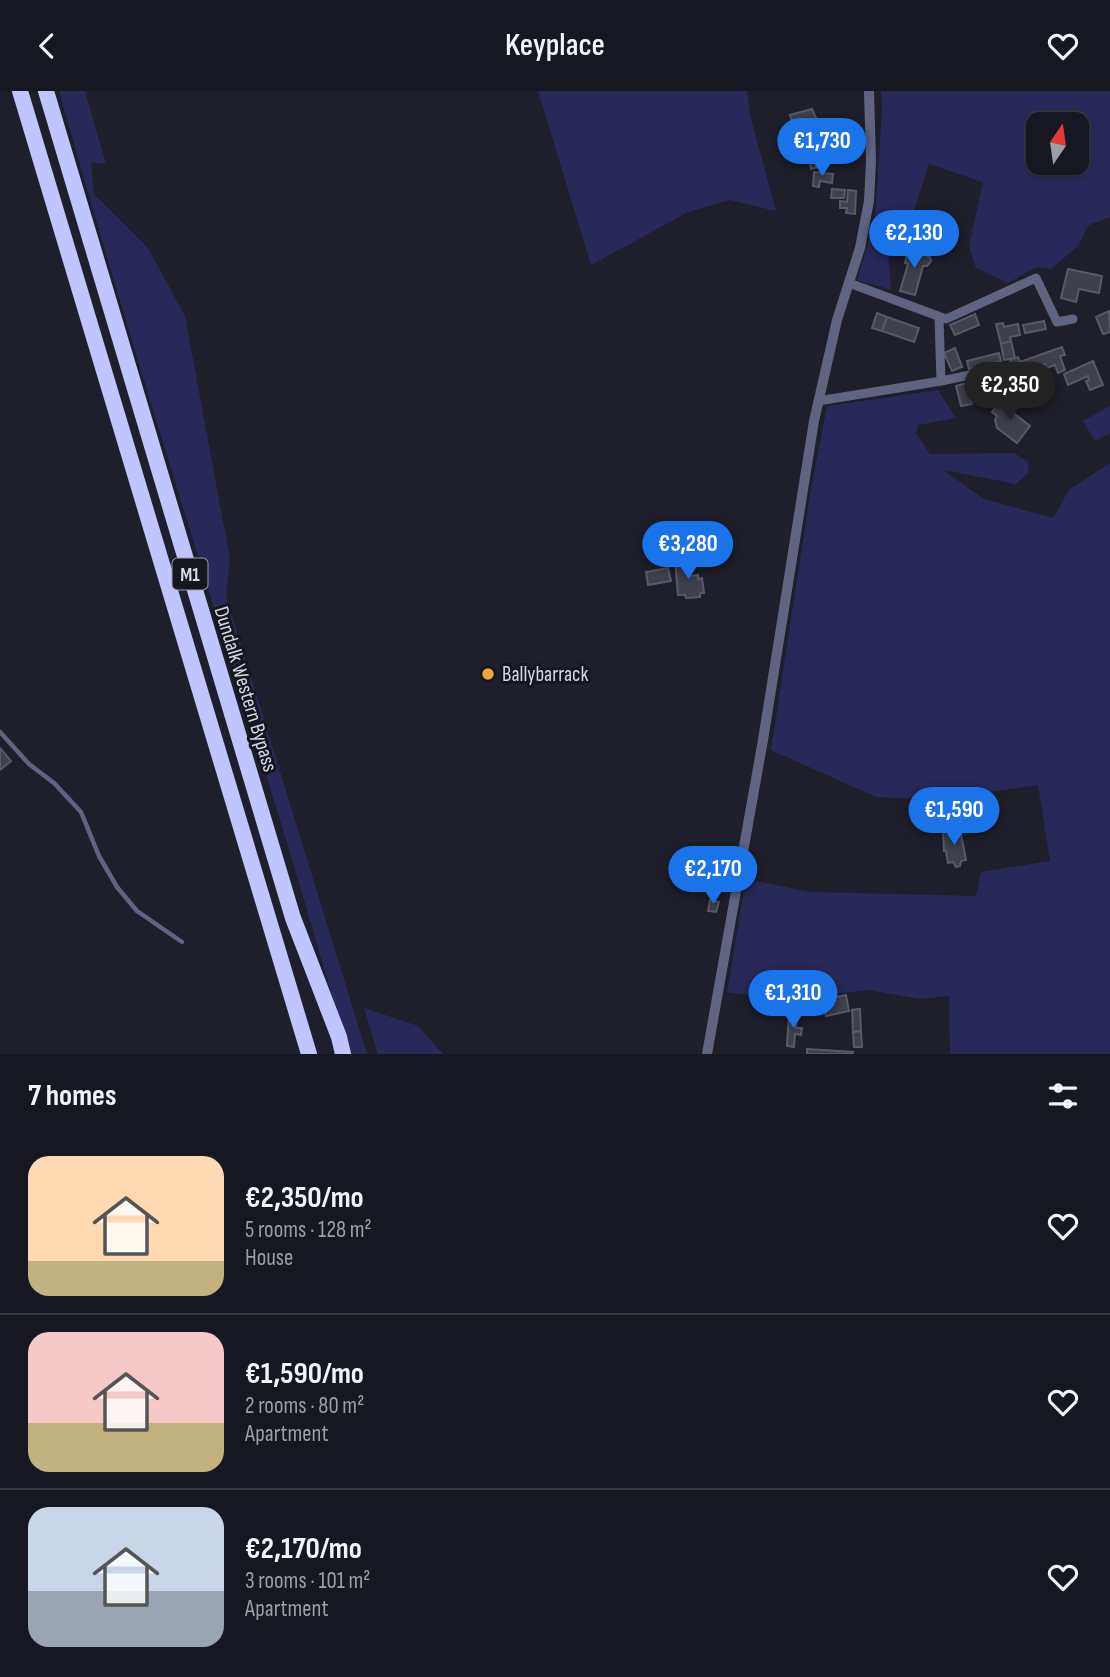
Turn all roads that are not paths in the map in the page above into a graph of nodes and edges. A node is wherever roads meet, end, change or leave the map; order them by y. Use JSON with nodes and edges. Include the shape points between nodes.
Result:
{"nodes":[{"id":1,"x":20,"y":91,"type":"edge"},
{"id":2,"x":46,"y":91,"type":"edge"},
{"id":3,"x":869,"y":91,"type":"edge"},
{"id":4,"x":849,"y":283,"type":"junction"},
{"id":5,"x":939,"y":318,"type":"junction"},
{"id":6,"x":1073,"y":319,"type":"dead end"},
{"id":7,"x":1004,"y":368,"type":"dead end"},
{"id":8,"x":941,"y":381,"type":"junction"},
{"id":9,"x":818,"y":401,"type":"junction"},
{"id":10,"x":0,"y":731,"type":"edge"},
{"id":11,"x":182,"y":942,"type":"dead end"},
{"id":12,"x":309,"y":1054,"type":"edge"},
{"id":13,"x":343,"y":1054,"type":"edge"},
{"id":14,"x":707,"y":1054,"type":"edge"}],
"edges":[{"from":1,"to":12,"type":"highway","number":"M1"},
{"from":2,"to":13,"type":"highway","name":"Dundalk Western Bypass","number":"M1","via":[[293,918]]},
{"from":3,"to":4,"type":"street","via":[[869,201]]},
{"from":4,"to":5,"type":"street"},
{"from":4,"to":9,"type":"street"},
{"from":5,"to":6,"type":"street","via":[[946,319],[1036,278],[1057,322]]},
{"from":5,"to":8,"type":"street"},
{"from":7,"to":8,"type":"street"},
{"from":8,"to":9,"type":"street"},
{"from":9,"to":14,"type":"street"},
{"from":10,"to":11,"type":"lane","via":[[81,812],[99,856],[137,911]]}]}
